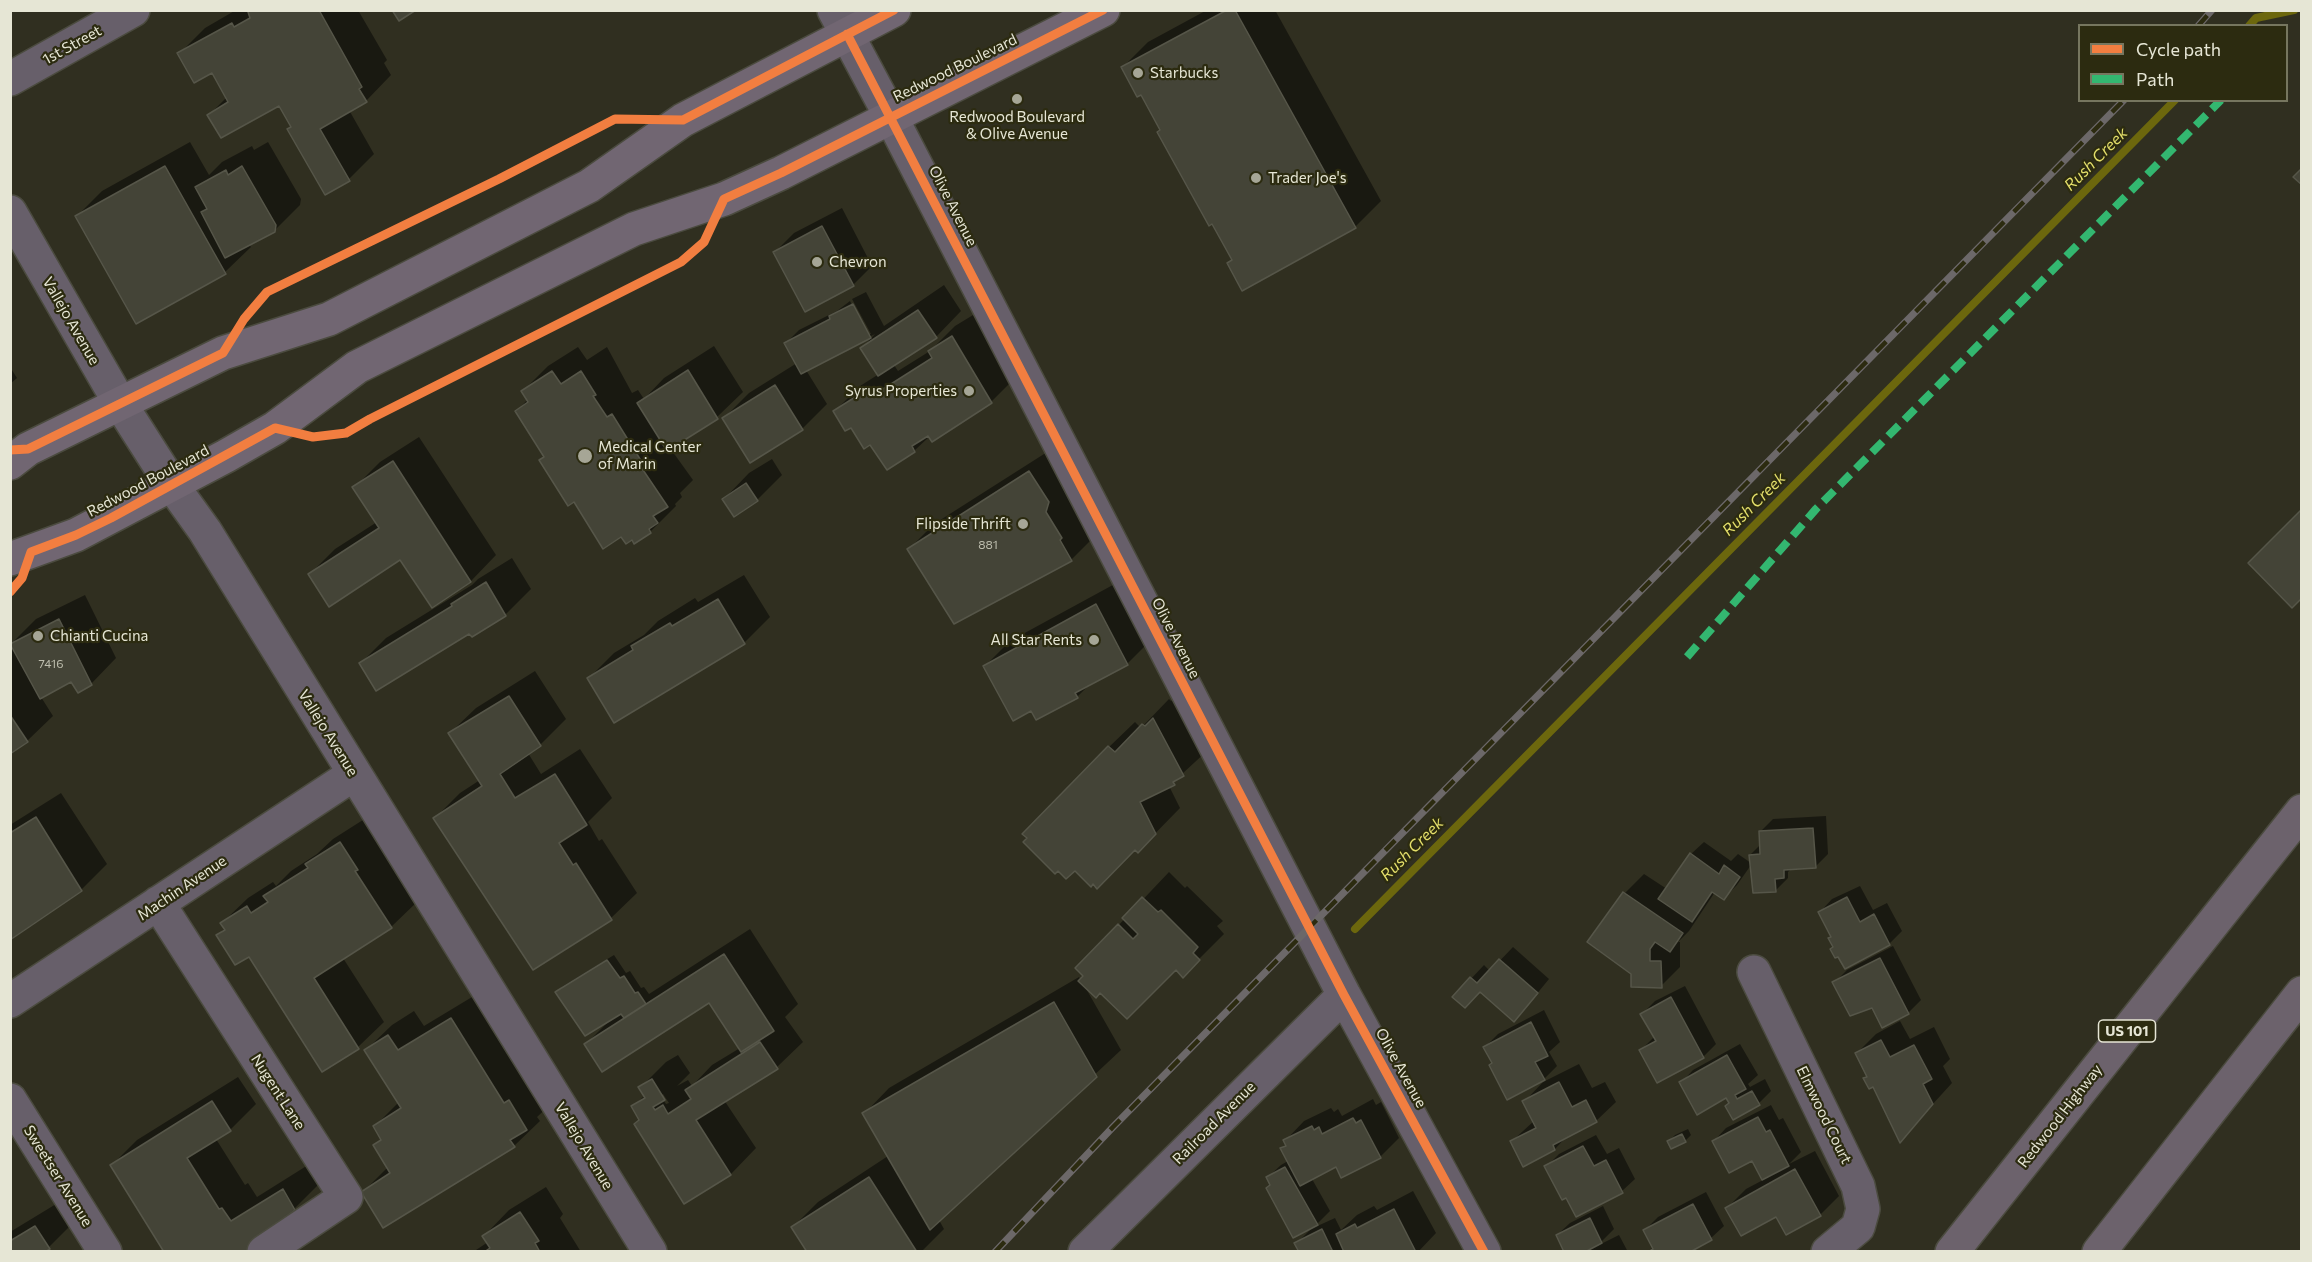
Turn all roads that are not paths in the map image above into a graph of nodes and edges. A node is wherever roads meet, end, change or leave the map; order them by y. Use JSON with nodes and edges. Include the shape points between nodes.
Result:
{"nodes":[{"id":1,"x":133,"y":10,"type":"edge"},
{"id":2,"x":894,"y":10,"type":"edge"},
{"id":3,"x":1103,"y":10,"type":"edge"},
{"id":4,"x":841,"y":22,"type":"edge"},
{"id":5,"x":10,"y":79,"type":"edge"},
{"id":6,"x":891,"y":117,"type":"junction"},
{"id":7,"x":10,"y":212,"type":"edge"},
{"id":8,"x":121,"y":405,"type":"junction"},
{"id":9,"x":10,"y":463,"type":"edge"},
{"id":10,"x":172,"y":485,"type":"junction"},
{"id":11,"x":10,"y":559,"type":"edge"},
{"id":12,"x":354,"y":774,"type":"junction"},
{"id":13,"x":2301,"y":811,"type":"edge"},
{"id":14,"x":158,"y":903,"type":"junction"},
{"id":15,"x":1754,"y":972,"type":"dead end"},
{"id":16,"x":2301,"y":993,"type":"edge"},
{"id":17,"x":1344,"y":995,"type":"junction"},
{"id":18,"x":10,"y":1001,"type":"edge"},
{"id":19,"x":10,"y":1100,"type":"edge"},
{"id":20,"x":105,"y":1251,"type":"edge"},
{"id":21,"x":264,"y":1251,"type":"edge"},
{"id":22,"x":650,"y":1251,"type":"edge"},
{"id":23,"x":1085,"y":1251,"type":"edge"},
{"id":24,"x":1484,"y":1251,"type":"edge"},
{"id":25,"x":1828,"y":1251,"type":"edge"},
{"id":26,"x":1952,"y":1251,"type":"edge"},
{"id":27,"x":2099,"y":1251,"type":"edge"}],
"edges":[{"from":1,"to":5,"type":"street","name":"1st Street"},
{"from":2,"to":4,"type":"main road"},
{"from":3,"to":6,"type":"main road","name":"Redwood Boulevard"},
{"from":4,"to":6,"type":"street","name":"Olive Avenue"},
{"from":4,"to":8,"type":"main road","via":[[683,120],[589,186],[329,319],[223,353]]},
{"from":6,"to":10,"type":"main road","name":"Redwood Boulevard","via":[[724,199],[634,229],[357,367],[275,428]]},
{"from":6,"to":17,"type":"street","name":"Olive Avenue"},
{"from":7,"to":8,"type":"street","name":"Vallejo Avenue"},
{"from":8,"to":9,"type":"main road","via":[[28,449]]},
{"from":8,"to":10,"type":"street","name":"Vallejo Avenue"},
{"from":10,"to":11,"type":"main road","name":"Redwood Boulevard","via":[[76,535]]},
{"from":10,"to":12,"type":"street","name":"Vallejo Avenue","via":[[205,531]]},
{"from":12,"to":14,"type":"street","name":"Machin Avenue"},
{"from":12,"to":22,"type":"street","name":"Vallejo Avenue"},
{"from":13,"to":26,"type":"highway","name":"Redwood Highway","number":"US 101"},
{"from":14,"to":18,"type":"street","name":"Machin Avenue"},
{"from":14,"to":21,"type":"street","name":"Nugent Lane","via":[[346,1197]]},
{"from":15,"to":25,"type":"street","name":"Elmwood Court","via":[[1858,1186],[1863,1209],[1857,1227]]},
{"from":16,"to":27,"type":"highway"},
{"from":17,"to":23,"type":"street","name":"Railroad Avenue"},
{"from":17,"to":24,"type":"street","name":"Olive Avenue"},
{"from":19,"to":20,"type":"street","name":"Sweetser Avenue"}]}
